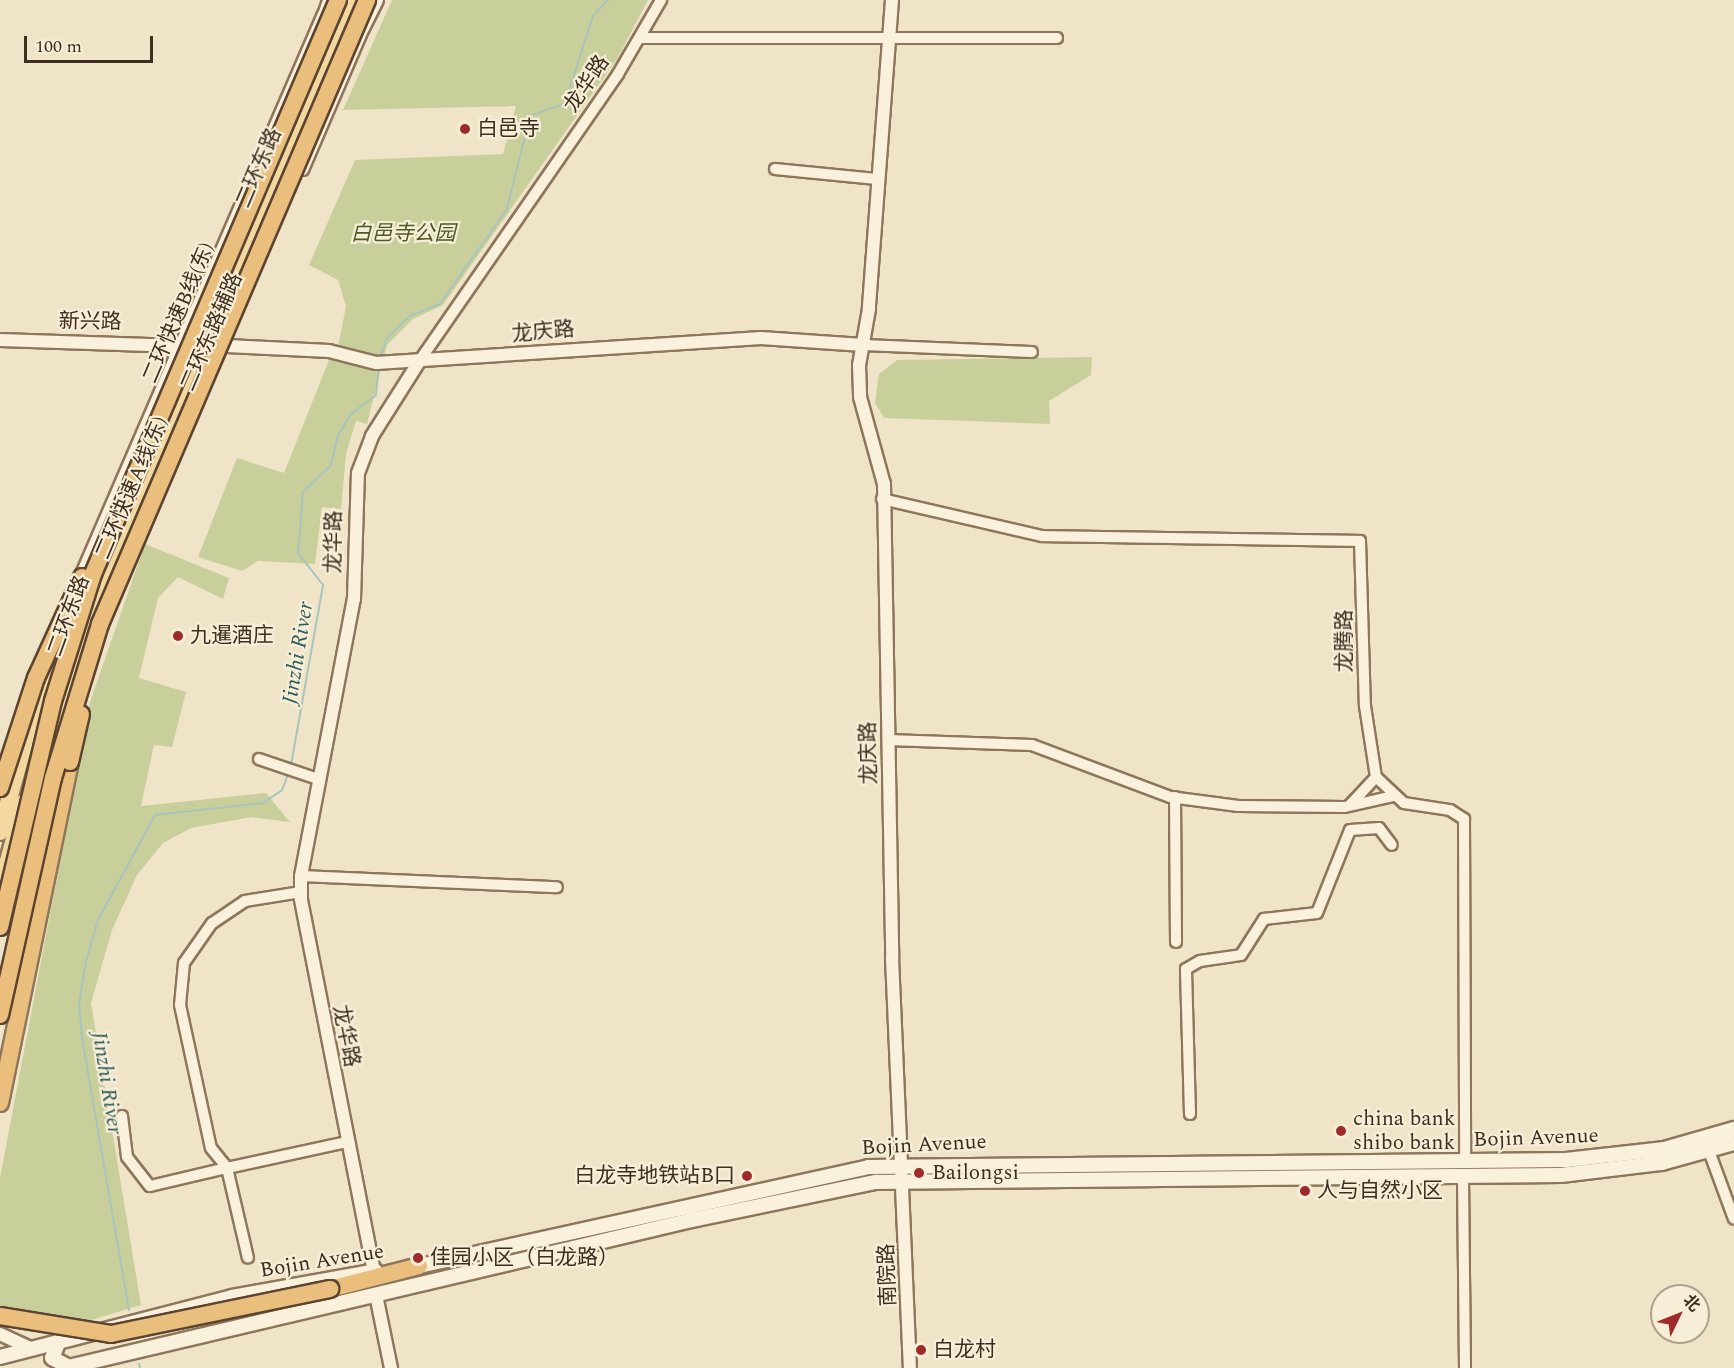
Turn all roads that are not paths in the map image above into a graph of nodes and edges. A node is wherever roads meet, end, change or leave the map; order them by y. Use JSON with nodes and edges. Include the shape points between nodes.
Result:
{"nodes":[{"id":1,"x":329,"y":0,"type":"edge"},
{"id":2,"x":338,"y":0,"type":"edge"},
{"id":3,"x":349,"y":0,"type":"edge"},
{"id":4,"x":356,"y":0,"type":"edge"},
{"id":5,"x":367,"y":0,"type":"edge"},
{"id":6,"x":376,"y":0,"type":"edge"},
{"id":7,"x":661,"y":0,"type":"edge"},
{"id":8,"x":892,"y":0,"type":"edge"},
{"id":9,"x":369,"y":17,"type":"junction"},
{"id":10,"x":640,"y":38,"type":"junction"},
{"id":11,"x":1058,"y":38,"type":"dead end"},
{"id":12,"x":890,"y":41,"type":"junction"},
{"id":13,"x":314,"y":88,"type":"junction"},
{"id":14,"x":775,"y":169,"type":"dead end"},
{"id":15,"x":877,"y":179,"type":"junction"},
{"id":16,"x":0,"y":340,"type":"edge"},
{"id":17,"x":863,"y":345,"type":"junction"},
{"id":18,"x":179,"y":346,"type":"junction"},
{"id":19,"x":227,"y":346,"type":"junction"},
{"id":20,"x":1032,"y":352,"type":"dead end"},
{"id":21,"x":420,"y":360,"type":"junction"},
{"id":22,"x":882,"y":499,"type":"junction"},
{"id":23,"x":116,"y":516,"type":"junction"},
{"id":24,"x":123,"y":564,"type":"junction"},
{"id":25,"x":52,"y":736,"type":"junction"},
{"id":26,"x":888,"y":740,"type":"junction"},
{"id":27,"x":259,"y":759,"type":"dead end"},
{"id":28,"x":0,"y":762,"type":"edge"},
{"id":29,"x":1376,"y":777,"type":"junction"},
{"id":30,"x":318,"y":779,"type":"junction"},
{"id":31,"x":0,"y":788,"type":"edge"},
{"id":32,"x":1393,"y":796,"type":"junction"},
{"id":33,"x":1175,"y":797,"type":"junction"},
{"id":34,"x":1345,"y":807,"type":"junction"},
{"id":35,"x":35,"y":825,"type":"junction"},
{"id":36,"x":0,"y":832,"type":"edge"},
{"id":37,"x":1392,"y":845,"type":"dead end"},
{"id":38,"x":301,"y":876,"type":"junction"},
{"id":39,"x":557,"y":887,"type":"dead end"},
{"id":40,"x":0,"y":890,"type":"edge"},
{"id":41,"x":301,"y":892,"type":"junction"},
{"id":42,"x":0,"y":927,"type":"edge"},
{"id":43,"x":1176,"y":942,"type":"dead end"},
{"id":44,"x":0,"y":992,"type":"edge"},
{"id":45,"x":0,"y":1015,"type":"edge"},
{"id":46,"x":0,"y":1103,"type":"edge"},
{"id":47,"x":1190,"y":1114,"type":"dead end"},
{"id":48,"x":122,"y":1116,"type":"dead end"},
{"id":49,"x":1734,"y":1129,"type":"edge"},
{"id":50,"x":346,"y":1142,"type":"junction"},
{"id":51,"x":1734,"y":1143,"type":"edge"},
{"id":52,"x":1709,"y":1152,"type":"junction"},
{"id":53,"x":1465,"y":1162,"type":"junction"},
{"id":54,"x":902,"y":1163,"type":"junction"},
{"id":55,"x":227,"y":1168,"type":"junction"},
{"id":56,"x":1463,"y":1176,"type":"junction"},
{"id":57,"x":904,"y":1180,"type":"junction"},
{"id":58,"x":1734,"y":1219,"type":"edge"},
{"id":59,"x":643,"y":1226,"type":"junction"},
{"id":60,"x":248,"y":1258,"type":"dead end"},
{"id":61,"x":419,"y":1266,"type":"junction"},
{"id":62,"x":374,"y":1272,"type":"junction"},
{"id":63,"x":376,"y":1295,"type":"junction"},
{"id":64,"x":0,"y":1316,"type":"edge"},
{"id":65,"x":0,"y":1334,"type":"edge"},
{"id":66,"x":59,"y":1341,"type":"junction"},
{"id":67,"x":33,"y":1349,"type":"junction"},
{"id":68,"x":0,"y":1357,"type":"edge"},
{"id":69,"x":96,"y":1364,"type":"edge"},
{"id":70,"x":66,"y":1367,"type":"edge"},
{"id":71,"x":391,"y":1368,"type":"edge"},
{"id":72,"x":910,"y":1368,"type":"edge"},
{"id":73,"x":1466,"y":1368,"type":"edge"}],
"edges":[{"from":1,"to":13,"type":"street"},
{"from":1,"to":18,"type":"street","name":"二环东路辅路"},
{"from":2,"to":23,"type":"highway","name":"二环快速B线(东)","bridge":true},
{"from":3,"to":13,"type":"main road","name":"二环东路"},
{"from":4,"to":13,"type":"main road","name":"二环东路"},
{"from":5,"to":24,"type":"highway","name":"二环快速A线(东)","bridge":true},
{"from":6,"to":9,"type":"street","name":"二环东路辅路"},
{"from":7,"to":10,"type":"street","name":"龙华路"},
{"from":8,"to":12,"type":"street","name":"龙庆路"},
{"from":9,"to":13,"type":"street"},
{"from":9,"to":19,"type":"street","name":"二环东路辅路"},
{"from":10,"to":12,"type":"street"},
{"from":10,"to":21,"type":"street","name":"龙华路"},
{"from":11,"to":12,"type":"street"},
{"from":12,"to":15,"type":"street","name":"龙庆路"},
{"from":13,"to":25,"type":"main road","name":"二环东路","via":[[108,575]]},
{"from":13,"to":36,"type":"main road","name":"二环东路","via":[[116,540],[44,690]]},
{"from":14,"to":15,"type":"street"},
{"from":15,"to":17,"type":"street","name":"龙庆路"},
{"from":16,"to":18,"type":"street","name":"新兴路"},
{"from":17,"to":20,"type":"street","name":"龙庆路"},
{"from":17,"to":21,"type":"street","name":"龙庆路","via":[[762,338]]},
{"from":17,"to":22,"type":"street","name":"龙庆路","via":[[860,397],[881,465]]},
{"from":18,"to":28,"type":"street","name":"二环东路辅路"},
{"from":19,"to":21,"type":"street","name":"龙庆路","via":[[329,351],[381,362]]},
{"from":19,"to":35,"type":"street","name":"二环东路辅路","via":[[114,610]]},
{"from":21,"to":30,"type":"street","name":"龙华路","via":[[372,436],[358,473],[354,599]]},
{"from":22,"to":26,"type":"street","name":"龙庆路"},
{"from":22,"to":29,"type":"street","name":"龙腾路","via":[[1042,536],[1351,537],[1359,541],[1365,706]]},
{"from":23,"to":31,"type":"highway","bridge":true,"via":[[46,653]]},
{"from":23,"to":42,"type":"highway","name":"二环快速B线(东)","bridge":true,"via":[[59,679]]},
{"from":24,"to":45,"type":"highway","name":"二环快速A线(东)","bridge":true,"via":[[65,732]]},
{"from":24,"to":46,"type":"highway","bridge":true,"via":[[59,805]]},
{"from":25,"to":35,"type":"main road"},
{"from":25,"to":40,"type":"main road","name":"二环东路","via":[[18,817]]},
{"from":26,"to":33,"type":"street","via":[[1032,745]]},
{"from":26,"to":54,"type":"street","name":"龙庆路"},
{"from":27,"to":30,"type":"street"},
{"from":29,"to":32,"type":"street"},
{"from":29,"to":34,"type":"street","via":[[1359,800]]},
{"from":30,"to":38,"type":"street","name":"龙华路"},
{"from":32,"to":34,"type":"street"},
{"from":32,"to":53,"type":"street","via":[[1404,803],[1457,812],[1464,819]]},
{"from":33,"to":34,"type":"street","via":[[1294,810]]},
{"from":33,"to":43,"type":"street"},
{"from":35,"to":44,"type":"street","name":"二环东路辅路"},
{"from":37,"to":47,"type":"street","via":[[1379,828],[1350,830],[1317,913],[1264,919],[1241,955],[1200,960],[1186,969]]},
{"from":38,"to":39,"type":"street"},
{"from":38,"to":41,"type":"street","name":"龙华路"},
{"from":41,"to":50,"type":"street","name":"龙华路"},
{"from":41,"to":55,"type":"street","via":[[268,895],[228,911],[195,941],[184,963],[180,1005],[211,1148]]},
{"from":48,"to":55,"type":"street","via":[[128,1157],[150,1186]]},
{"from":49,"to":53,"type":"main road","name":"Bojin Avenue","via":[[1615,1157]]},
{"from":50,"to":55,"type":"street"},
{"from":50,"to":62,"type":"street","name":"龙华路"},
{"from":51,"to":52,"type":"main road","name":"Bojin Avenue"},
{"from":52,"to":56,"type":"main road","name":"Bojin Avenue","via":[[1612,1171]]},
{"from":52,"to":58,"type":"street"},
{"from":53,"to":54,"type":"main road","name":"Bojin Avenue"},
{"from":54,"to":57,"type":"street","name":"龙庆路"},
{"from":54,"to":59,"type":"main road","name":"Bojin Avenue","via":[[690,1204]]},
{"from":55,"to":60,"type":"street"},
{"from":56,"to":57,"type":"main road","name":"Bojin Avenue"},
{"from":56,"to":73,"type":"street"},
{"from":57,"to":59,"type":"main road","name":"Bojin Avenue","via":[[828,1190]]},
{"from":57,"to":72,"type":"street","name":"南院路"},
{"from":59,"to":61,"type":"main road","name":"Bojin Avenue"},
{"from":59,"to":63,"type":"main road","name":"Bojin Avenue"},
{"from":61,"to":62,"type":"main road","name":"Bojin Avenue"},
{"from":61,"to":64,"type":"highway","bridge":true,"via":[[330,1289],[111,1334]]},
{"from":62,"to":66,"type":"main road","name":"Bojin Avenue","via":[[232,1297]]},
{"from":63,"to":69,"type":"main road","name":"Bojin Avenue"},
{"from":63,"to":71,"type":"street"},
{"from":65,"to":67,"type":"street"},
{"from":66,"to":67,"type":"main road","name":"Bojin Avenue"},
{"from":66,"to":70,"type":"main road","via":[[52,1358]]},
{"from":67,"to":68,"type":"main road","name":"Bojin Avenue"},
{"from":69,"to":70,"type":"main road","name":"Bojin Avenue"}]}
